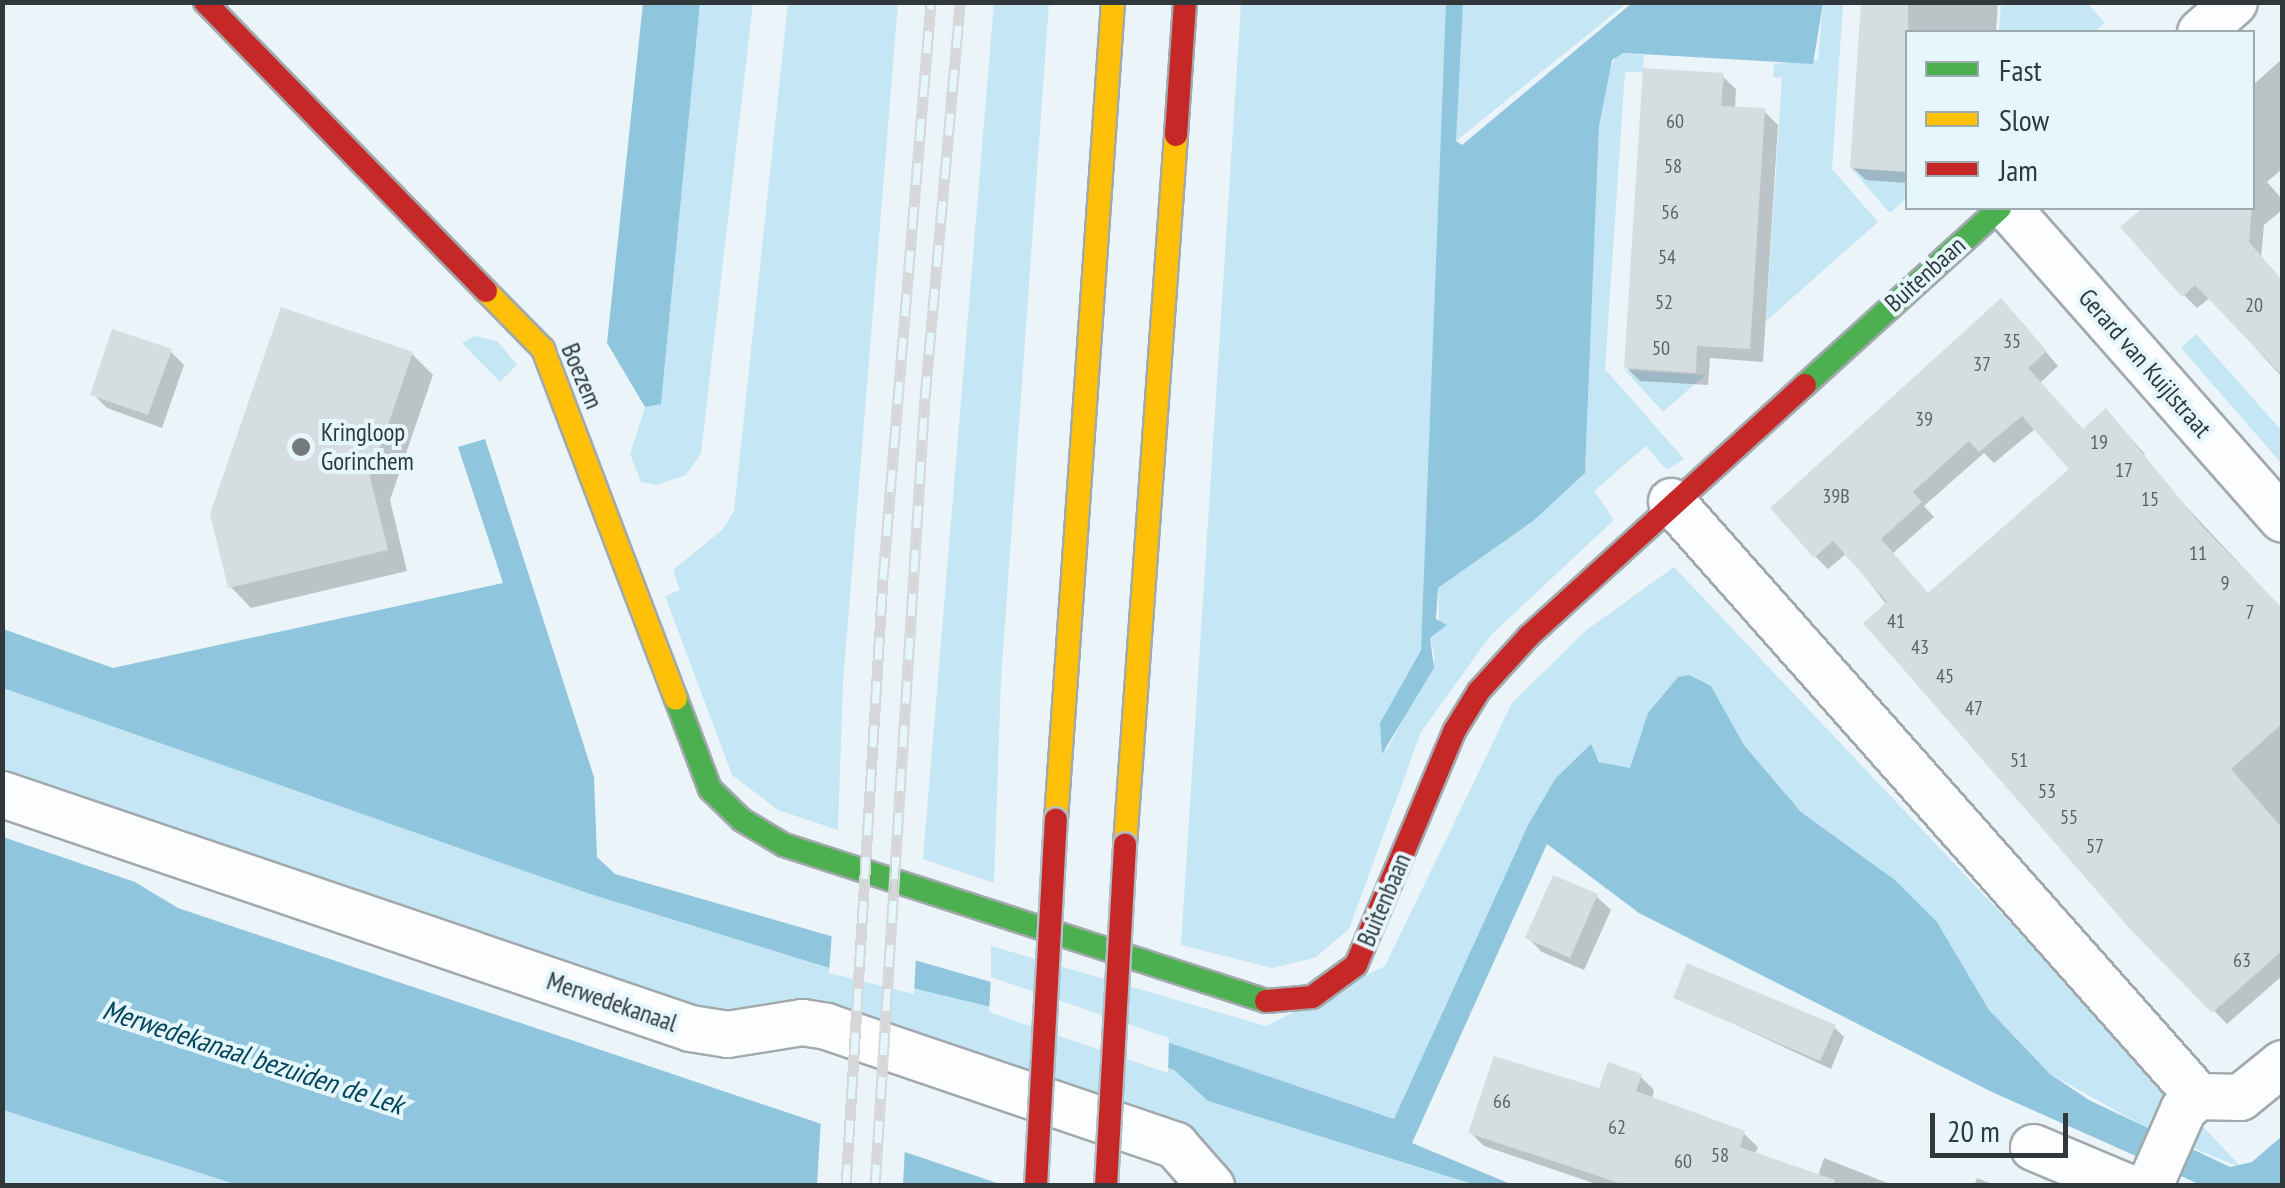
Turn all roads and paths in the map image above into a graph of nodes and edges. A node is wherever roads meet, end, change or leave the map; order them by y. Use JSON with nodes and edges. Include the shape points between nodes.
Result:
{"nodes":[{"id":1,"x":205,"y":2,"type":"edge"},
{"id":2,"x":1113,"y":2,"type":"edge"},
{"id":3,"x":1185,"y":2,"type":"edge"},
{"id":4,"x":2234,"y":2,"type":"edge"},
{"id":5,"x":2202,"y":30,"type":"edge"},
{"id":6,"x":1998,"y":210,"type":"edge"},
{"id":7,"x":2010,"y":210,"type":"edge"},
{"id":8,"x":1671,"y":501,"type":"junction"},
{"id":9,"x":2282,"y":519,"type":"edge"},
{"id":10,"x":2,"y":794,"type":"edge"},
{"id":11,"x":784,"y":845,"type":"joint"},
{"id":12,"x":2282,"y":1064,"type":"edge"},
{"id":13,"x":2188,"y":1109,"type":"junction"},
{"id":14,"x":2033,"y":1147,"type":"dead end"},
{"id":15,"x":2143,"y":1183,"type":"edge"},
{"id":16,"x":1036,"y":1186,"type":"edge"},
{"id":17,"x":1106,"y":1186,"type":"edge"},
{"id":18,"x":1211,"y":1186,"type":"edge"}],
"edges":[{"from":1,"to":11,"type":"main road","name":"Boezem","via":[[543,349],[710,790]]},
{"from":2,"to":16,"type":"main road","bridge":true},
{"from":3,"to":17,"type":"main road","bridge":true},
{"from":4,"to":5,"type":"street"},
{"from":6,"to":8,"type":"main road","name":"Buitenbaan"},
{"from":7,"to":9,"type":"street","name":"Gerard van Kuijlstraat"},
{"from":8,"to":11,"type":"main road","name":"Buitenbaan","via":[[1478,691],[1436,770],[1356,965],[1312,998],[1274,1003],[1235,995]]},
{"from":8,"to":13,"type":"street"},
{"from":10,"to":18,"type":"street","name":"Merwedekanaal","via":[[690,1028],[728,1034],[802,1022],[826,1026],[1175,1145]]},
{"from":12,"to":13,"type":"street","via":[[2240,1097]]},
{"from":13,"to":15,"type":"street"},
{"from":14,"to":15,"type":"street"}]}
